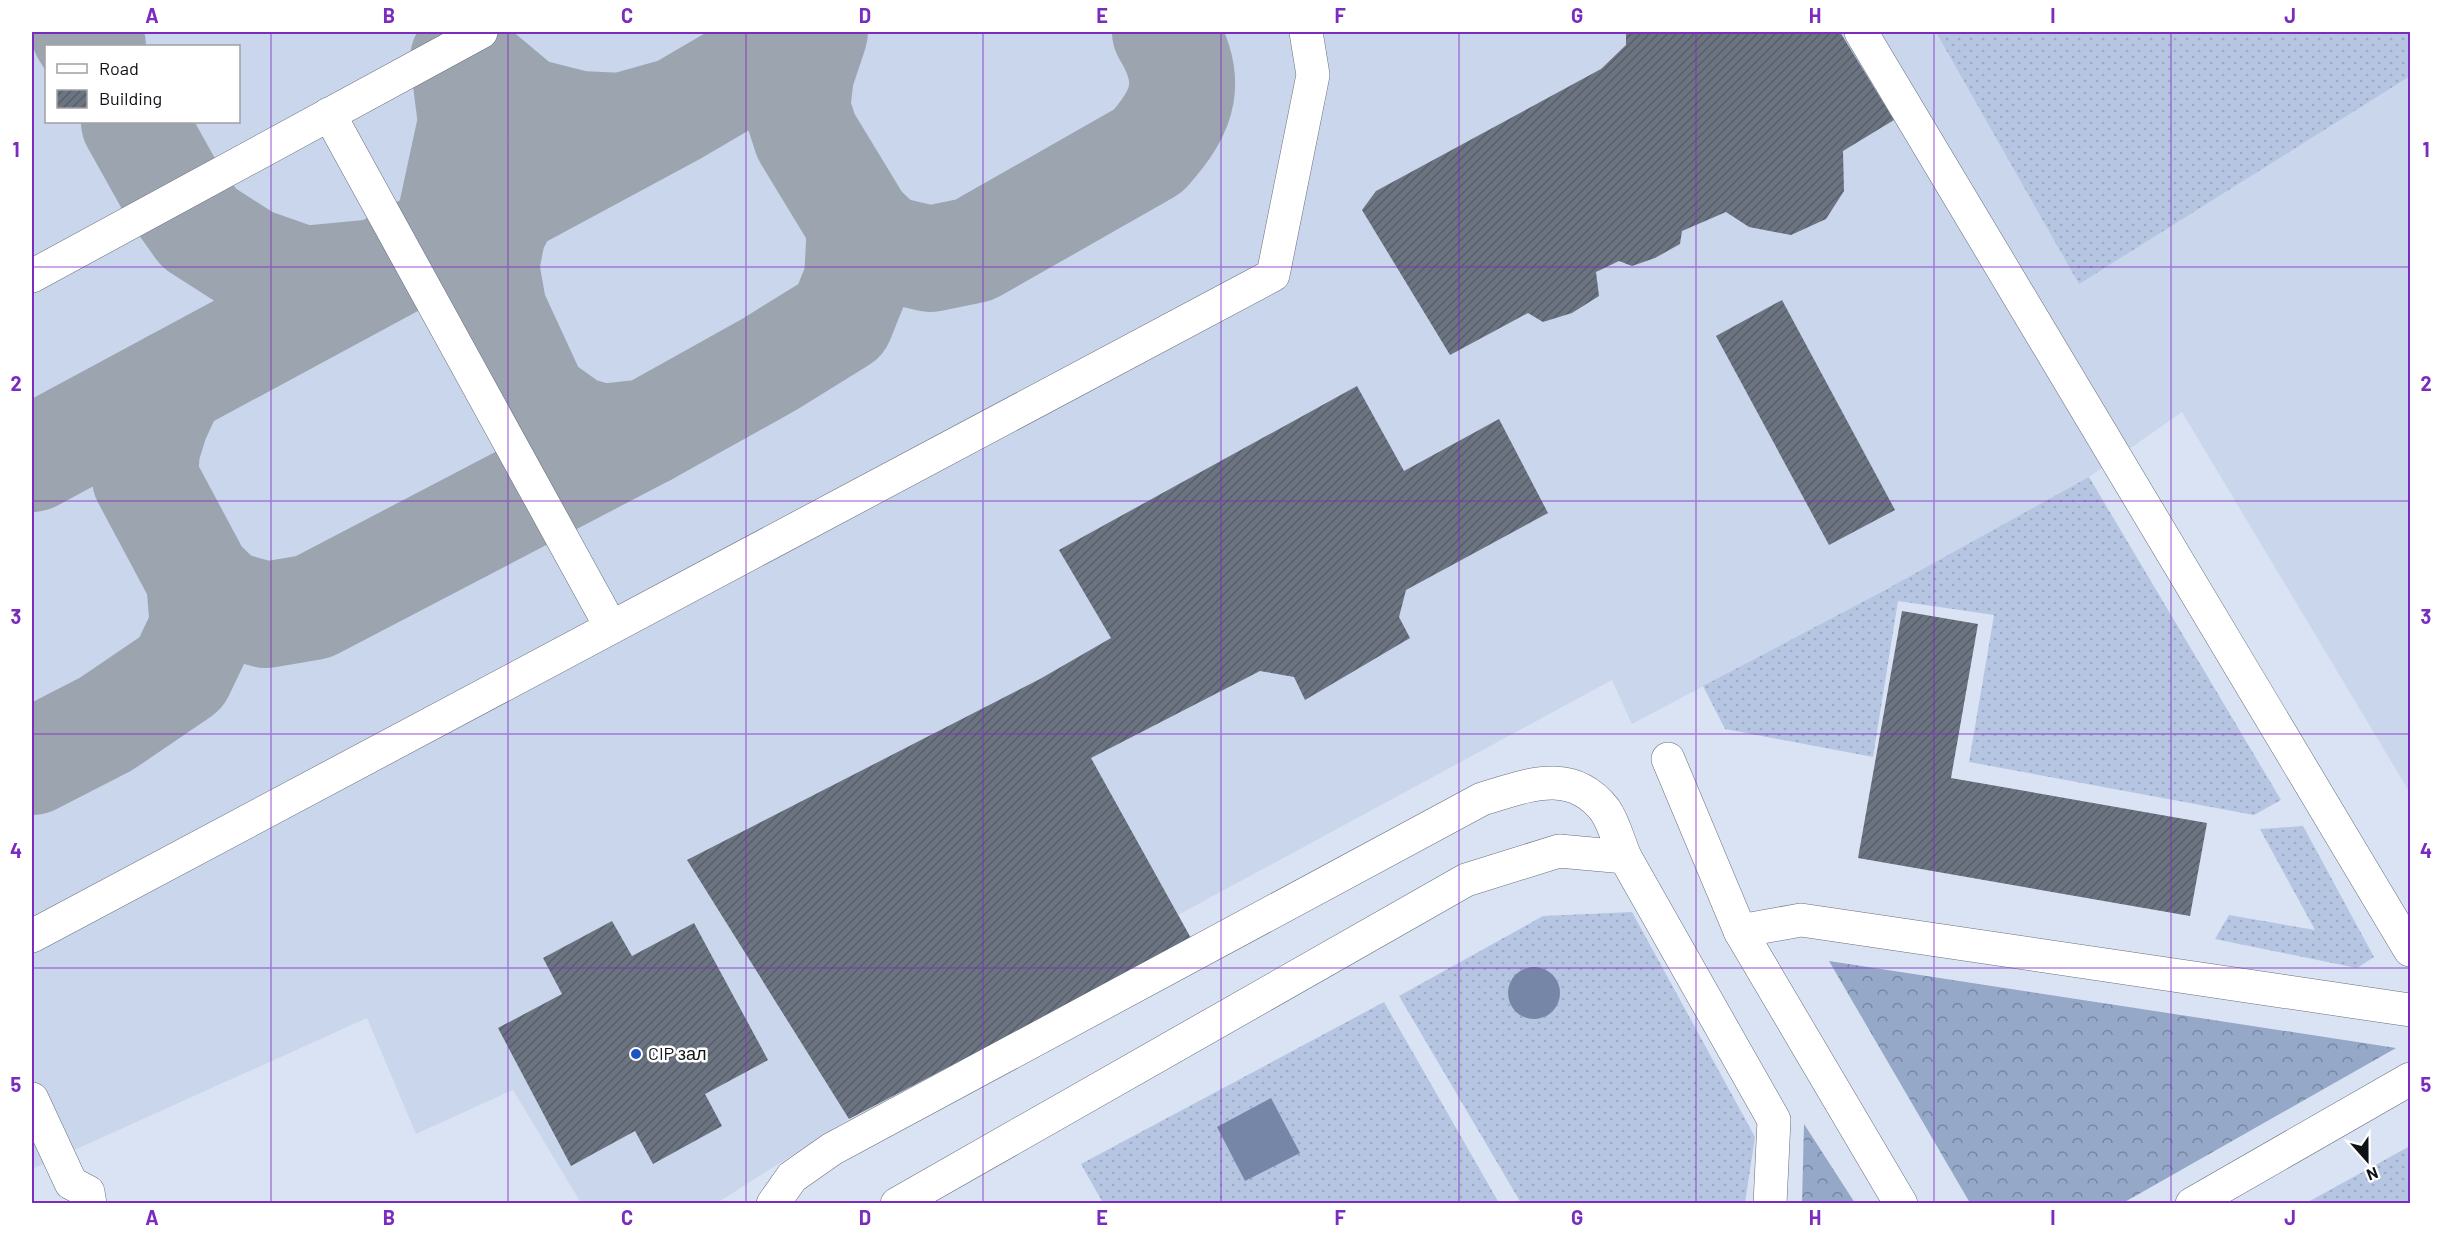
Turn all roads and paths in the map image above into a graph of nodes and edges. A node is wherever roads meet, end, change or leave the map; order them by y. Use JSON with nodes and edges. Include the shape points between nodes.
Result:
{"nodes":[{"id":1,"x":481,"y":32,"type":"edge"},
{"id":2,"x":1306,"y":32,"type":"edge"},
{"id":3,"x":1861,"y":32,"type":"edge"},
{"id":4,"x":329,"y":114,"type":"junction"},
{"id":5,"x":32,"y":276,"type":"edge"},
{"id":6,"x":611,"y":627,"type":"junction"},
{"id":7,"x":1668,"y":759,"type":"dead end"},
{"id":8,"x":1625,"y":857,"type":"junction"},
{"id":9,"x":33,"y":930,"type":"edge"},
{"id":10,"x":1740,"y":931,"type":"junction"},
{"id":11,"x":2410,"y":950,"type":"edge"},
{"id":12,"x":2410,"y":1010,"type":"edge"},
{"id":13,"x":2410,"y":1079,"type":"edge"},
{"id":14,"x":32,"y":1099,"type":"edge"},
{"id":15,"x":90,"y":1203,"type":"edge"},
{"id":16,"x":773,"y":1203,"type":"edge"},
{"id":17,"x":897,"y":1203,"type":"edge"},
{"id":18,"x":1770,"y":1203,"type":"edge"},
{"id":19,"x":1901,"y":1203,"type":"edge"},
{"id":20,"x":2192,"y":1203,"type":"edge"}],
"edges":[{"from":1,"to":4,"type":"street"},
{"from":2,"to":6,"type":"street","via":[[1313,75],[1273,275]]},
{"from":3,"to":11,"type":"street"},
{"from":4,"to":5,"type":"street"},
{"from":4,"to":6,"type":"street"},
{"from":6,"to":9,"type":"street"},
{"from":7,"to":10,"type":"street"},
{"from":8,"to":16,"type":"street","via":[[1606,811],[1582,789],[1542,782],[1482,799],[832,1149],[792,1177]]},
{"from":8,"to":17,"type":"street","via":[[1559,851],[1466,880]]},
{"from":8,"to":18,"type":"street","via":[[1774,1120]]},
{"from":10,"to":12,"type":"street","via":[[1801,920]]},
{"from":10,"to":19,"type":"street"},
{"from":13,"to":20,"type":"street"},
{"from":14,"to":15,"type":"street","via":[[71,1183],[88,1192]]}]}
